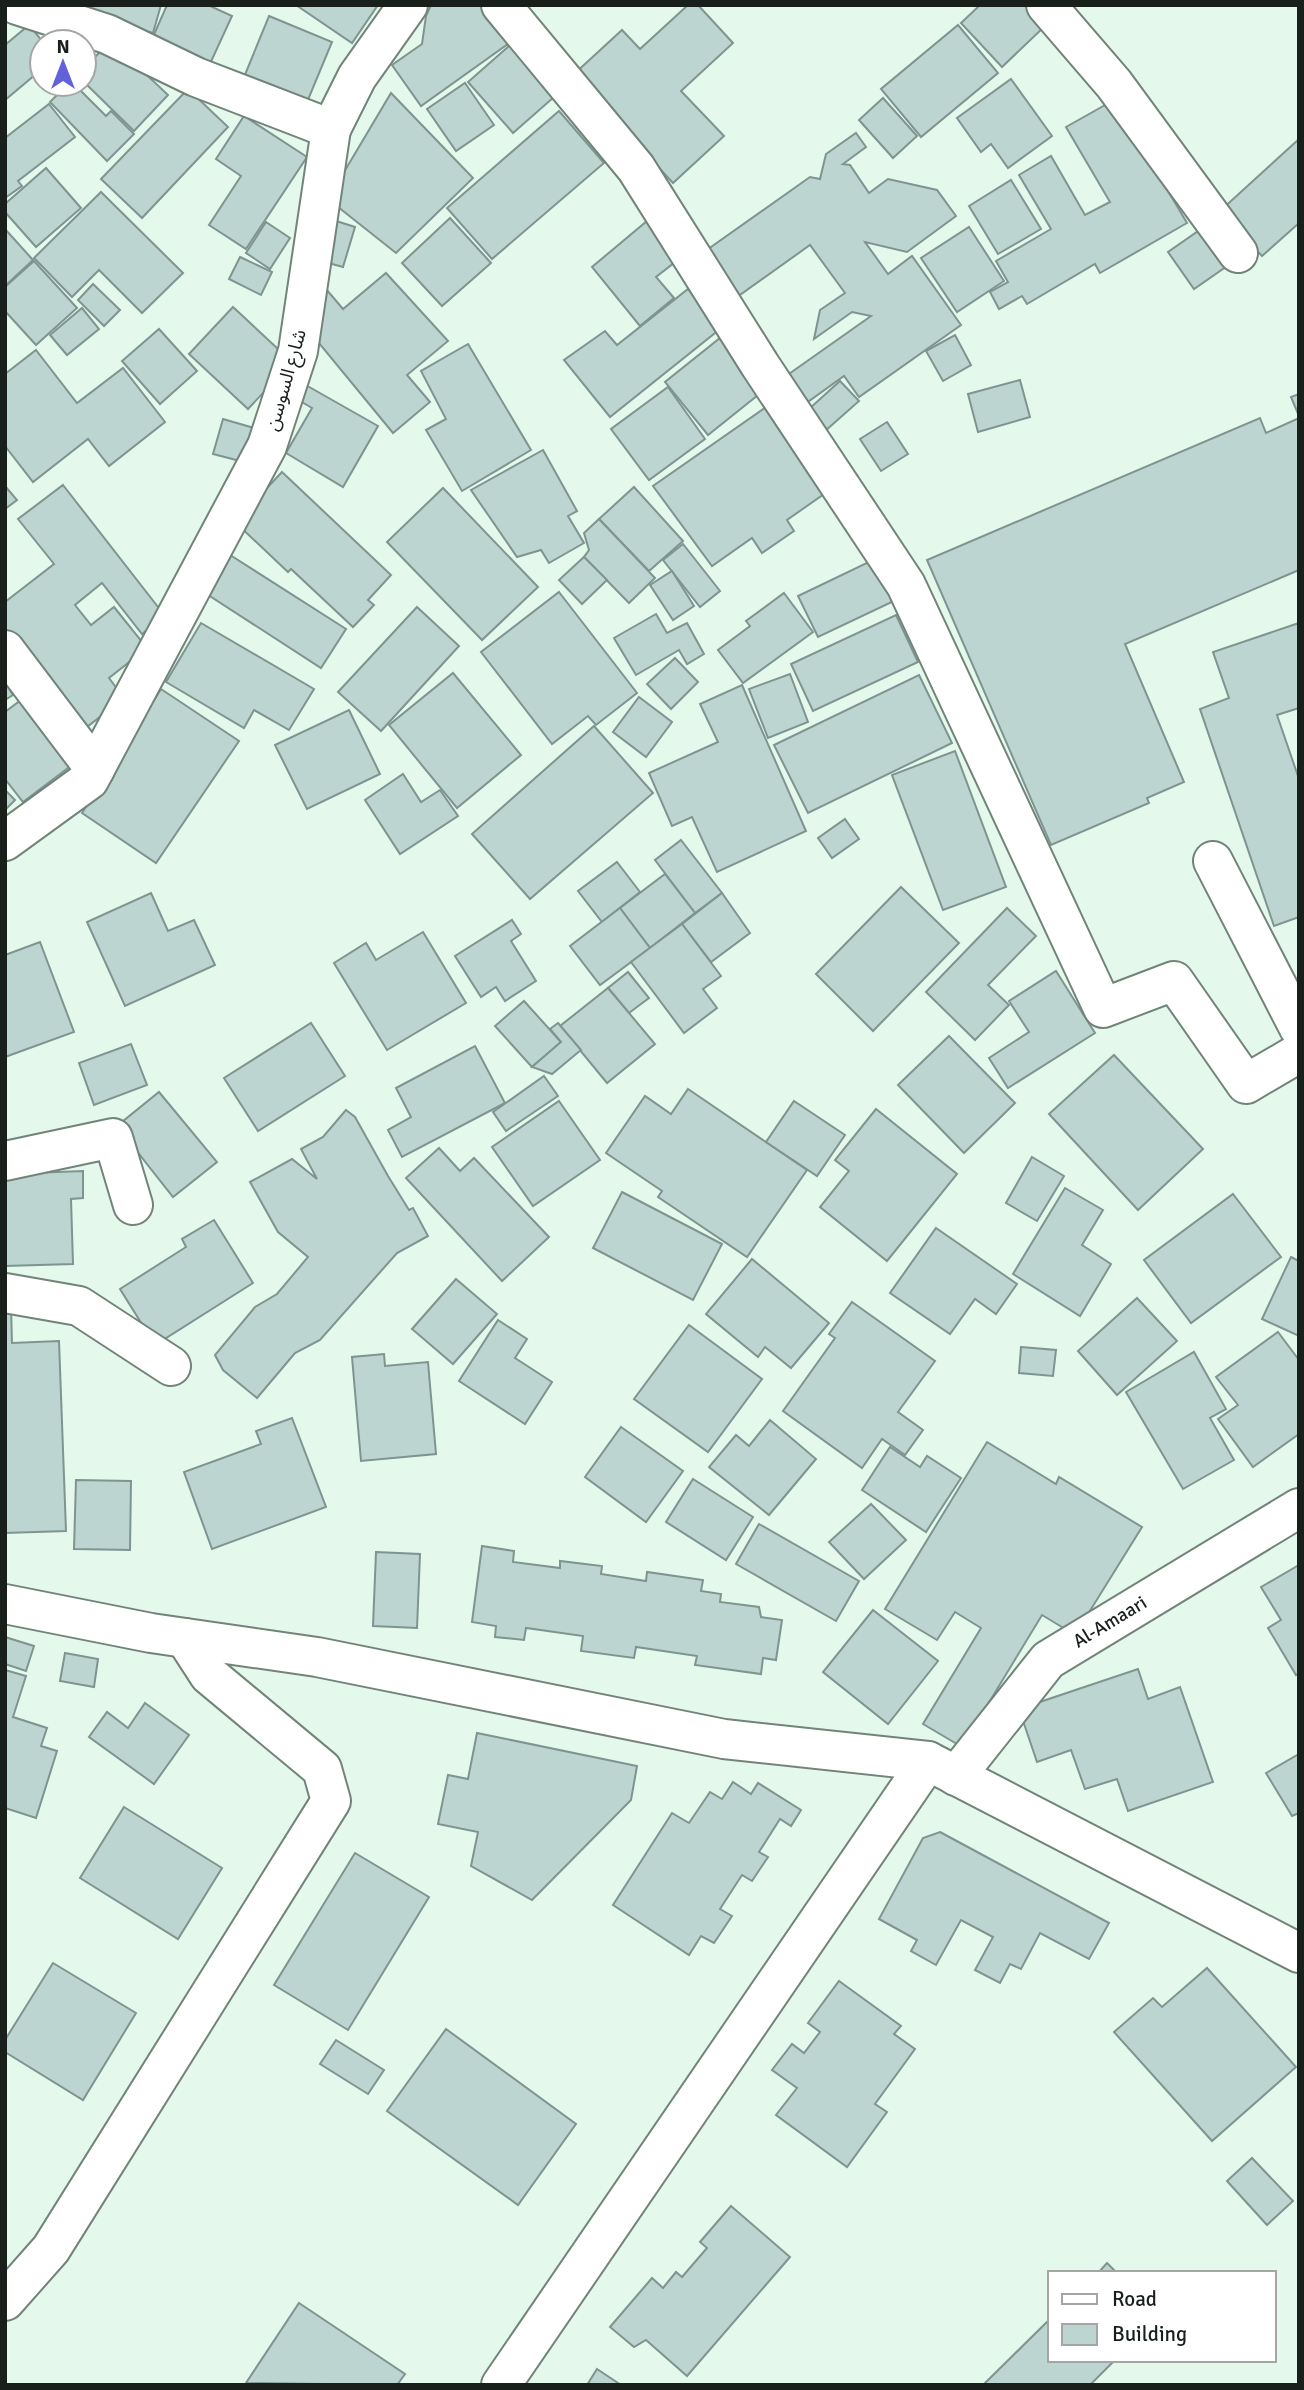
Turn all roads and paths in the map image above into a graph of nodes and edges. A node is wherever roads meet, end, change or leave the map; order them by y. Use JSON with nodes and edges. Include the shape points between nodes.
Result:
{"nodes":[{"id":1,"x":17,"y":5,"type":"edge"},
{"id":2,"x":408,"y":5,"type":"edge"},
{"id":3,"x":501,"y":5,"type":"edge"},
{"id":4,"x":1046,"y":5,"type":"edge"},
{"id":5,"x":331,"y":129,"type":"junction"},
{"id":6,"x":1238,"y":253,"type":"dead end"},
{"id":7,"x":5,"y":650,"type":"edge"},
{"id":8,"x":95,"y":769,"type":"junction"},
{"id":9,"x":5,"y":841,"type":"edge"},
{"id":10,"x":1213,"y":861,"type":"dead end"},
{"id":11,"x":1299,"y":1028,"type":"edge"},
{"id":12,"x":1299,"y":1053,"type":"edge"},
{"id":13,"x":5,"y":1161,"type":"edge"},
{"id":14,"x":133,"y":1205,"type":"dead end"},
{"id":15,"x":5,"y":1293,"type":"edge"},
{"id":16,"x":171,"y":1366,"type":"dead end"},
{"id":17,"x":1299,"y":1508,"type":"edge"},
{"id":18,"x":5,"y":1604,"type":"edge"},
{"id":19,"x":185,"y":1637,"type":"junction"},
{"id":20,"x":942,"y":1768,"type":"junction"},
{"id":21,"x":1299,"y":1953,"type":"edge"},
{"id":22,"x":5,"y":2301,"type":"edge"},
{"id":23,"x":501,"y":2385,"type":"edge"}],
"edges":[{"from":1,"to":5,"type":"street","via":[[107,34],[196,77]]},
{"from":2,"to":5,"type":"street","name":"شارع السوسن","via":[[357,77]]},
{"from":3,"to":12,"type":"street","via":[[636,168],[906,585],[1103,1008],[1174,981],[1246,1084]]},
{"from":4,"to":6,"type":"street","via":[[1114,84]]},
{"from":5,"to":8,"type":"street","name":"شارع السوسن","via":[[298,351],[267,446]]},
{"from":7,"to":8,"type":"street"},
{"from":8,"to":9,"type":"street","name":"شارع السوسن","via":[[89,780]]},
{"from":10,"to":11,"type":"street"},
{"from":13,"to":14,"type":"street","via":[[113,1138]]},
{"from":15,"to":16,"type":"street","via":[[79,1306]]},
{"from":17,"to":20,"type":"street","name":"Al-Amaari","via":[[1048,1660]]},
{"from":18,"to":19,"type":"street"},
{"from":19,"to":20,"type":"street","via":[[317,1657],[724,1739]]},
{"from":19,"to":22,"type":"street","via":[[209,1675],[322,1769],[331,1801],[51,2249]]},
{"from":20,"to":21,"type":"street"},
{"from":20,"to":23,"type":"street","name":"Al-Amaari"}]}
